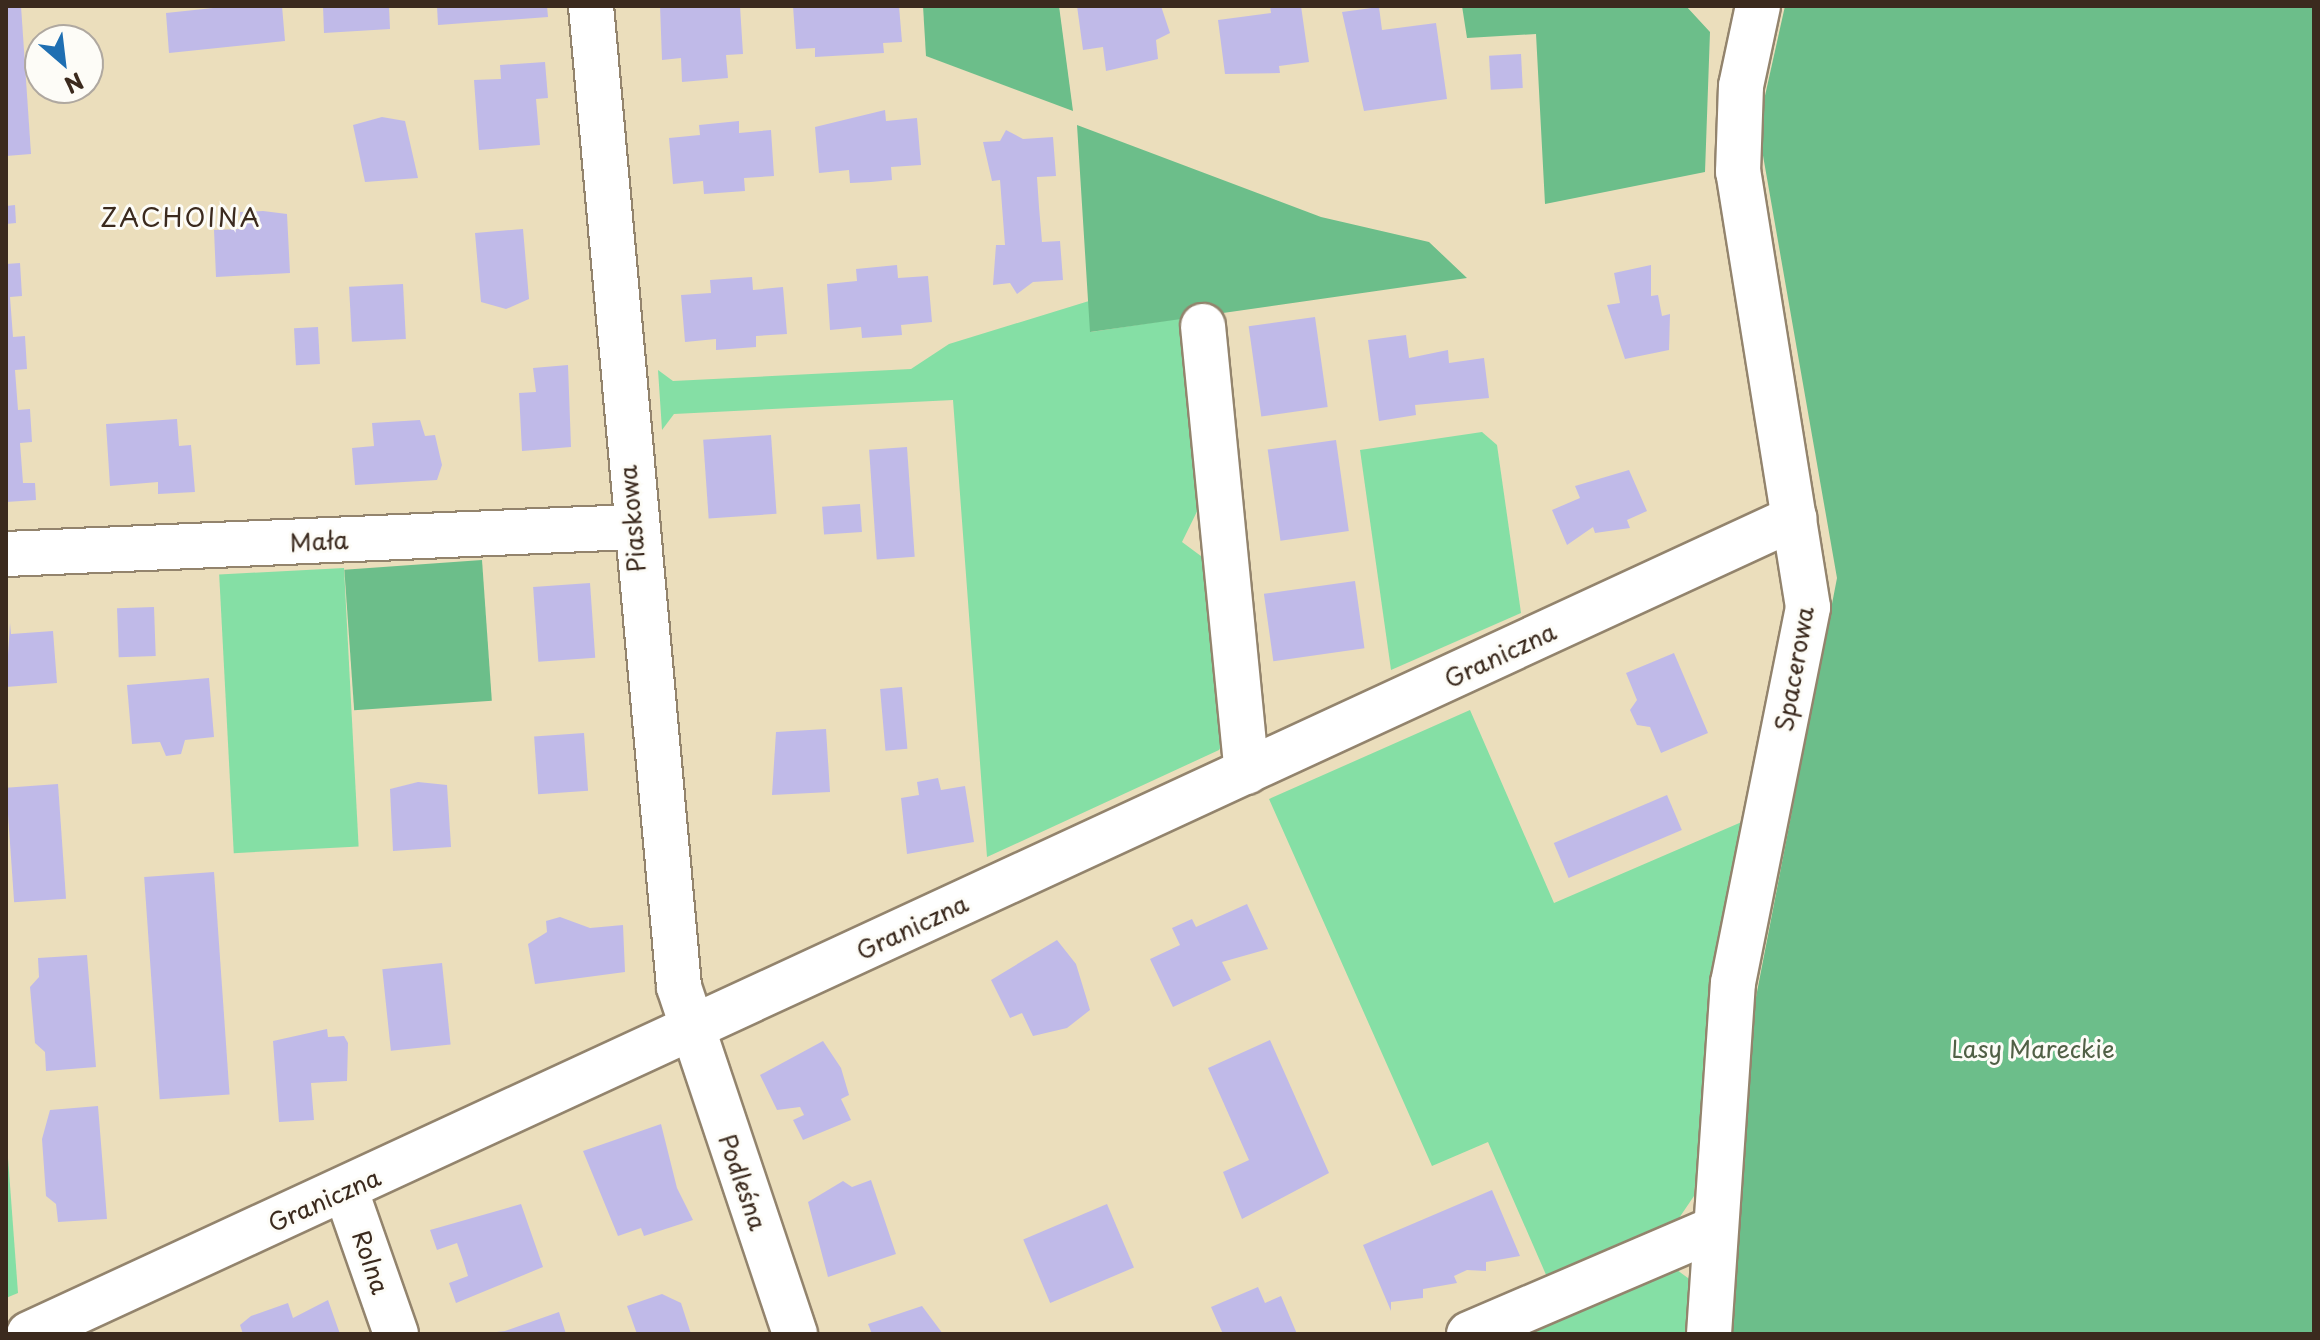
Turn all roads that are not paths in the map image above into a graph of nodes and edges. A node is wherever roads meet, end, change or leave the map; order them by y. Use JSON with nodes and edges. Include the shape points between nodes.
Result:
{"nodes":[{"id":1,"x":591,"y":6,"type":"edge"},
{"id":2,"x":1758,"y":6,"type":"edge"},
{"id":3,"x":1203,"y":326,"type":"dead end"},
{"id":4,"x":1794,"y":518,"type":"junction"},
{"id":5,"x":632,"y":527,"type":"junction"},
{"id":6,"x":6,"y":554,"type":"edge"},
{"id":7,"x":1247,"y":772,"type":"junction"},
{"id":8,"x":690,"y":1030,"type":"junction"},
{"id":9,"x":346,"y":1191,"type":"junction"},
{"id":10,"x":1712,"y":1230,"type":"junction"},
{"id":11,"x":29,"y":1334,"type":"edge"},
{"id":12,"x":396,"y":1334,"type":"edge"},
{"id":13,"x":795,"y":1334,"type":"edge"},
{"id":14,"x":1469,"y":1334,"type":"edge"},
{"id":15,"x":1709,"y":1334,"type":"edge"}],
"edges":[{"from":1,"to":5,"type":"street","name":"Piaskowa"},
{"from":2,"to":4,"type":"street","name":"Spacerowa","via":[[1741,86],[1738,172]]},
{"from":3,"to":7,"type":"street"},
{"from":4,"to":7,"type":"street","name":"Graniczna"},
{"from":4,"to":10,"type":"street","name":"Spacerowa","via":[[1808,607],[1733,983]]},
{"from":5,"to":6,"type":"street","name":"Mała"},
{"from":5,"to":8,"type":"street","name":"Piaskowa","via":[[679,987]]},
{"from":7,"to":8,"type":"street","name":"Graniczna"},
{"from":8,"to":9,"type":"street","name":"Graniczna"},
{"from":8,"to":13,"type":"street","name":"Podleśna"},
{"from":9,"to":11,"type":"street","name":"Graniczna"},
{"from":9,"to":12,"type":"street","name":"Rolna"},
{"from":10,"to":14,"type":"street"},
{"from":10,"to":15,"type":"street","name":"Spacerowa"}]}
